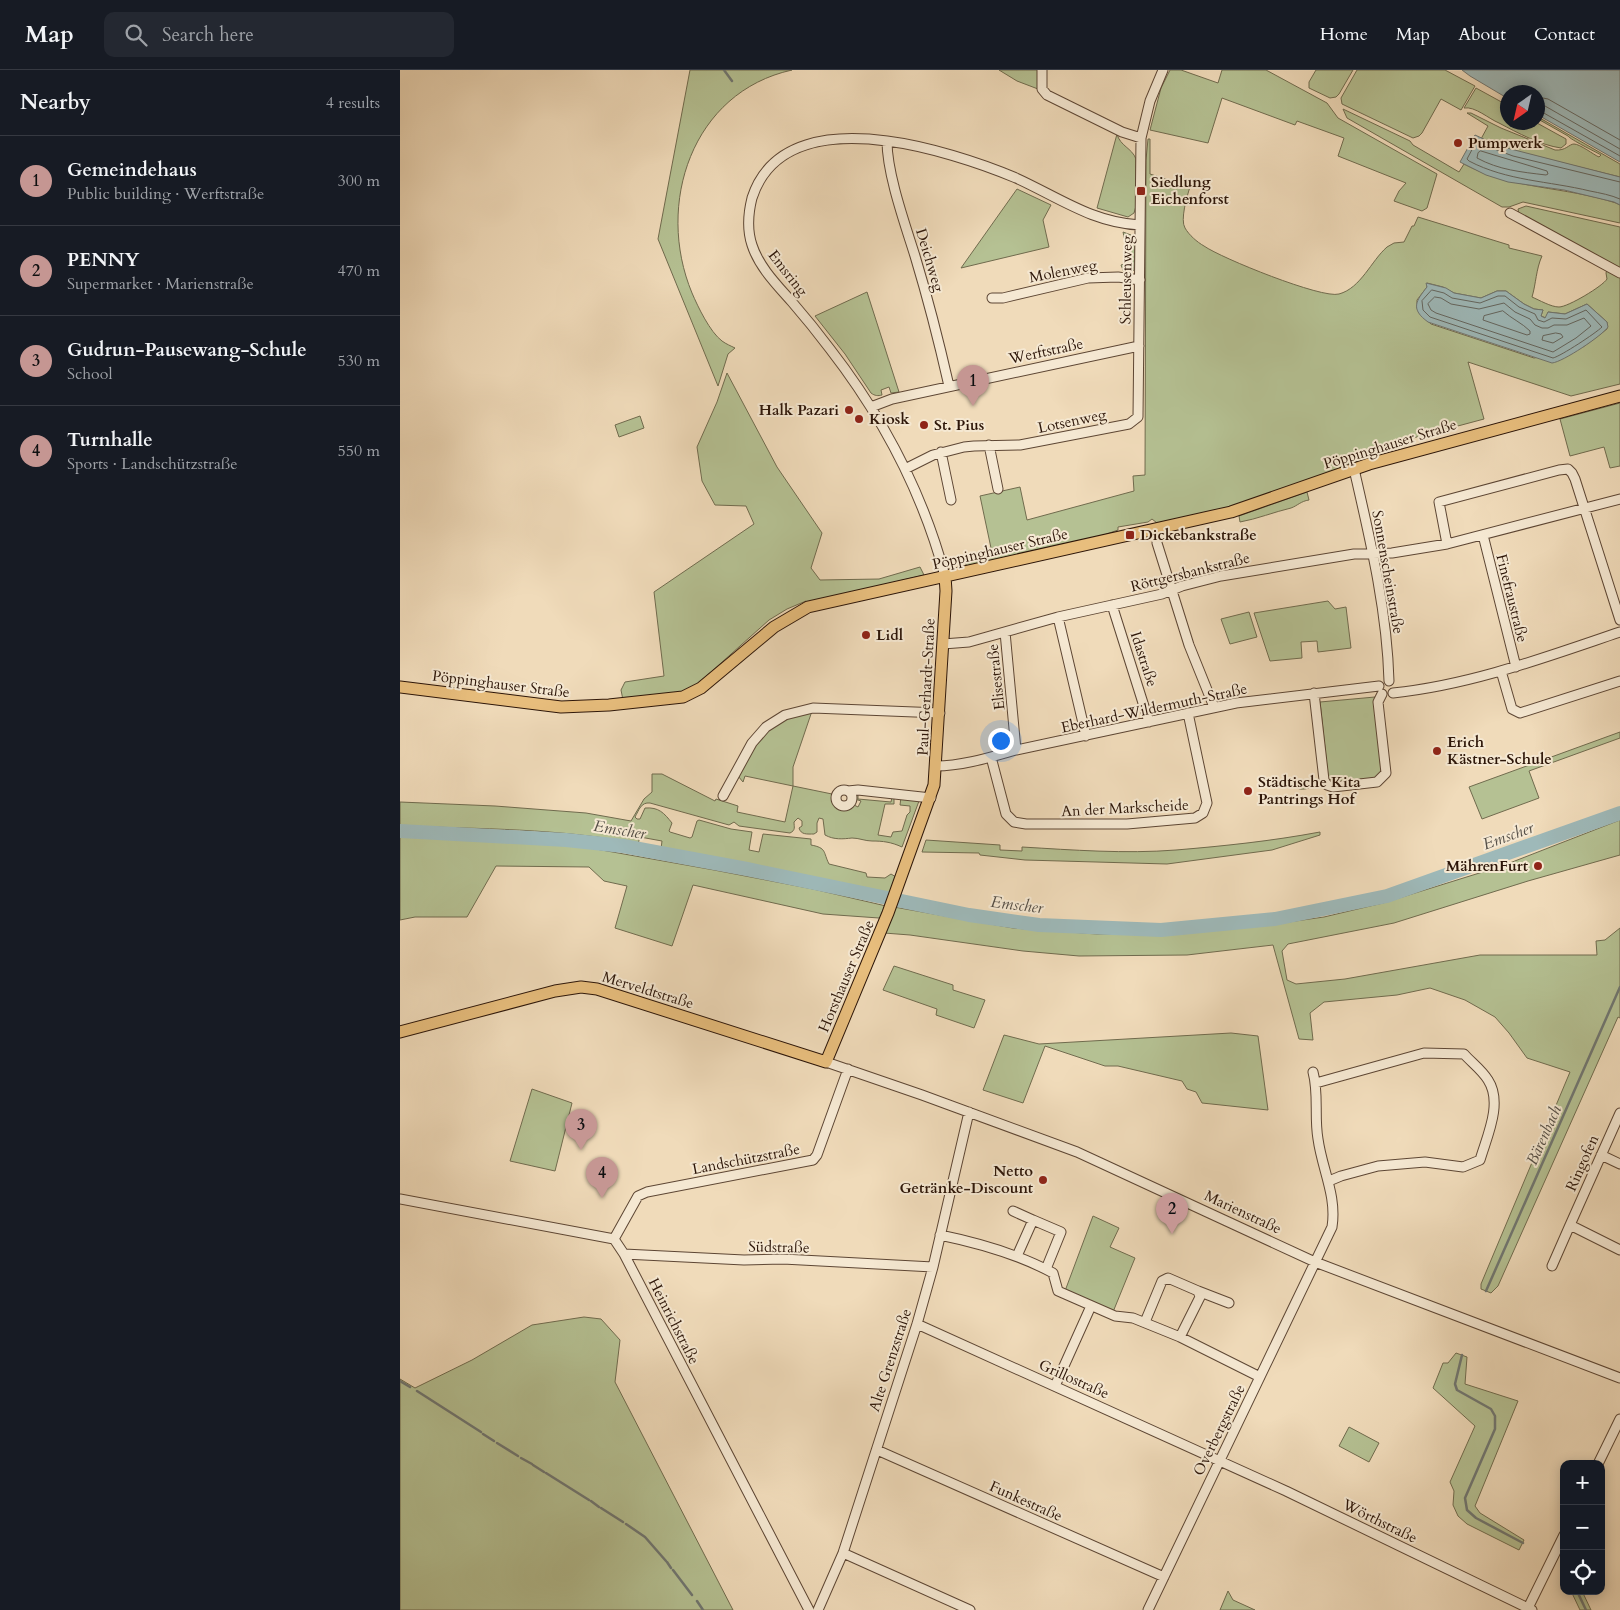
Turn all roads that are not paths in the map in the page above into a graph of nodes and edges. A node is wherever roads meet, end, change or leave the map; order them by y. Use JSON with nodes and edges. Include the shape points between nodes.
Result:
{"nodes":[{"id":1,"x":1042,"y":70,"type":"edge"},
{"id":2,"x":1164,"y":70,"type":"edge"},
{"id":3,"x":1141,"y":138,"type":"junction"},
{"id":4,"x":887,"y":141,"type":"junction"},
{"id":5,"x":1510,"y":213,"type":"dead end"},
{"id":6,"x":1140,"y":225,"type":"junction"},
{"id":7,"x":1620,"y":273,"type":"edge"},
{"id":8,"x":1140,"y":280,"type":"junction"},
{"id":9,"x":992,"y":298,"type":"dead end"},
{"id":10,"x":1139,"y":346,"type":"junction"},
{"id":11,"x":949,"y":386,"type":"junction"},
{"id":12,"x":1620,"y":396,"type":"edge"},
{"id":13,"x":871,"y":407,"type":"junction"},
{"id":14,"x":1135,"y":421,"type":"joint"},
{"id":15,"x":990,"y":445,"type":"junction"},
{"id":16,"x":941,"y":452,"type":"junction"},
{"id":17,"x":904,"y":469,"type":"junction"},
{"id":18,"x":1354,"y":469,"type":"junction"},
{"id":19,"x":998,"y":489,"type":"dead end"},
{"id":20,"x":951,"y":500,"type":"dead end"},
{"id":21,"x":1620,"y":500,"type":"edge"},
{"id":22,"x":1584,"y":509,"type":"junction"},
{"id":23,"x":1482,"y":536,"type":"junction"},
{"id":24,"x":1157,"y":543,"type":"dead end"},
{"id":25,"x":1446,"y":544,"type":"junction"},
{"id":26,"x":1373,"y":554,"type":"junction"},
{"id":27,"x":944,"y":576,"type":"junction"},
{"id":28,"x":1171,"y":591,"type":"junction"},
{"id":29,"x":1112,"y":605,"type":"junction"},
{"id":30,"x":1058,"y":617,"type":"junction"},
{"id":31,"x":1620,"y":620,"type":"edge"},
{"id":32,"x":1005,"y":632,"type":"junction"},
{"id":33,"x":1620,"y":632,"type":"edge"},
{"id":34,"x":943,"y":644,"type":"junction"},
{"id":35,"x":1516,"y":667,"type":"junction"},
{"id":36,"x":1501,"y":671,"type":"junction"},
{"id":37,"x":1388,"y":681,"type":"junction"},
{"id":38,"x":1620,"y":681,"type":"edge"},
{"id":39,"x":400,"y":686,"type":"edge"},
{"id":40,"x":1381,"y":690,"type":"junction"},
{"id":41,"x":1314,"y":693,"type":"junction"},
{"id":42,"x":1393,"y":693,"type":"junction"},
{"id":43,"x":1214,"y":707,"type":"junction"},
{"id":44,"x":940,"y":713,"type":"junction"},
{"id":45,"x":1188,"y":713,"type":"junction"},
{"id":46,"x":1149,"y":722,"type":"junction"},
{"id":47,"x":1086,"y":736,"type":"junction"},
{"id":48,"x":1016,"y":750,"type":"junction"},
{"id":49,"x":991,"y":757,"type":"junction"},
{"id":50,"x":936,"y":766,"type":"junction"},
{"id":51,"x":848,"y":791,"type":"dead end"},
{"id":52,"x":723,"y":796,"type":"dead end"},
{"id":53,"x":931,"y":798,"type":"junction"},
{"id":54,"x":893,"y":901,"type":"joint"},
{"id":55,"x":400,"y":1032,"type":"edge"},
{"id":56,"x":826,"y":1062,"type":"junction"},
{"id":57,"x":848,"y":1069,"type":"junction"},
{"id":58,"x":1313,"y":1072,"type":"dead end"},
{"id":59,"x":1316,"y":1083,"type":"junction"},
{"id":60,"x":969,"y":1112,"type":"junction"},
{"id":61,"x":1620,"y":1113,"type":"edge"},
{"id":62,"x":1601,"y":1155,"type":"junction"},
{"id":63,"x":1620,"y":1164,"type":"edge"},
{"id":64,"x":1330,"y":1181,"type":"junction"},
{"id":65,"x":400,"y":1200,"type":"edge"},
{"id":66,"x":1013,"y":1211,"type":"dead end"},
{"id":67,"x":1033,"y":1220,"type":"junction"},
{"id":68,"x":1570,"y":1225,"type":"junction"},
{"id":69,"x":940,"y":1235,"type":"junction"},
{"id":70,"x":614,"y":1239,"type":"junction"},
{"id":71,"x":1620,"y":1250,"type":"edge"},
{"id":72,"x":624,"y":1254,"type":"junction"},
{"id":73,"x":1017,"y":1256,"type":"junction"},
{"id":74,"x":1315,"y":1262,"type":"junction"},
{"id":75,"x":1552,"y":1266,"type":"dead end"},
{"id":76,"x":933,"y":1267,"type":"junction"},
{"id":77,"x":1046,"y":1269,"type":"junction"},
{"id":78,"x":1198,"y":1291,"type":"junction"},
{"id":79,"x":1229,"y":1304,"type":"dead end"},
{"id":80,"x":1091,"y":1306,"type":"junction"},
{"id":81,"x":1145,"y":1322,"type":"junction"},
{"id":82,"x":917,"y":1324,"type":"junction"},
{"id":83,"x":1180,"y":1337,"type":"junction"},
{"id":84,"x":1260,"y":1377,"type":"junction"},
{"id":85,"x":1620,"y":1378,"type":"edge"},
{"id":86,"x":1055,"y":1386,"type":"junction"},
{"id":87,"x":1620,"y":1419,"type":"edge"},
{"id":88,"x":877,"y":1450,"type":"junction"},
{"id":89,"x":1600,"y":1460,"type":"edge"},
{"id":90,"x":1220,"y":1461,"type":"junction"},
{"id":91,"x":1560,"y":1543,"type":"edge"},
{"id":92,"x":843,"y":1553,"type":"junction"},
{"id":93,"x":1164,"y":1577,"type":"junction"},
{"id":94,"x":1529,"y":1609,"type":"edge"},
{"id":95,"x":809,"y":1610,"type":"edge"},
{"id":96,"x":818,"y":1610,"type":"edge"},
{"id":97,"x":970,"y":1610,"type":"edge"},
{"id":98,"x":1148,"y":1610,"type":"edge"}],
"edges":[{"from":1,"to":3,"type":"street","via":[[1042,89],[1047,95]]},
{"from":2,"to":3,"type":"street","name":"Schleusenweg","via":[[1150,101]]},
{"from":3,"to":6,"type":"street","name":"Schleusenweg"},
{"from":4,"to":6,"type":"street","name":"Emsring","via":[[998,171],[1096,217]]},
{"from":4,"to":11,"type":"street","name":"Deichweg","via":[[899,204]]},
{"from":4,"to":13,"type":"street","name":"Emsring","via":[[861,138],[826,140],[791,150],[776,161],[762,178],[754,192],[748,220],[752,246],[760,263],[831,350]]},
{"from":5,"to":7,"type":"street"},
{"from":6,"to":8,"type":"street","name":"Schleusenweg"},
{"from":8,"to":9,"type":"street","name":"Molenweg","via":[[1088,278]]},
{"from":8,"to":10,"type":"street","name":"Schleusenweg"},
{"from":10,"to":11,"type":"street","name":"Werftstraße"},
{"from":10,"to":14,"type":"street","name":"Schleusenweg","via":[[1138,417]]},
{"from":11,"to":13,"type":"street","name":"Werftstraße","via":[[886,400]]},
{"from":12,"to":18,"type":"main road","name":"Pöppinghauser Straße"},
{"from":13,"to":17,"type":"street","name":"Emsring"},
{"from":14,"to":15,"type":"street","name":"Lotsenweg","via":[[1013,446]]},
{"from":15,"to":16,"type":"street","name":"Lotsenweg"},
{"from":15,"to":19,"type":"street"},
{"from":16,"to":17,"type":"street","name":"Lotsenweg"},
{"from":16,"to":20,"type":"street"},
{"from":17,"to":27,"type":"street","name":"Emsring","via":[[924,515]]},
{"from":18,"to":26,"type":"street","name":"Sonnenscheinstraße"},
{"from":18,"to":27,"type":"main road","name":"Pöppinghauser Straße","via":[[1231,512]]},
{"from":21,"to":22,"type":"street","name":"Röttgersbankstraße"},
{"from":22,"to":23,"type":"street","name":"Röttgersbankstraße"},
{"from":22,"to":25,"type":"street","via":[[1570,471],[1559,470],[1439,502]]},
{"from":22,"to":31,"type":"street"},
{"from":23,"to":25,"type":"street","name":"Röttgersbankstraße"},
{"from":23,"to":35,"type":"street","name":"Finefraustraße"},
{"from":24,"to":28,"type":"street"},
{"from":25,"to":26,"type":"street","name":"Röttgersbankstraße"},
{"from":26,"to":28,"type":"street","name":"Röttgersbankstraße","via":[[1354,554],[1221,576]]},
{"from":26,"to":37,"type":"street","name":"Sonnenscheinstraße","via":[[1385,629]]},
{"from":27,"to":34,"type":"main road","name":"Paul-Gerhardt-Straße"},
{"from":27,"to":39,"type":"main road","name":"Pöppinghauser Straße","via":[[808,607],[774,627],[701,688],[683,697],[561,708]]},
{"from":28,"to":29,"type":"street","name":"Röttgersbankstraße"},
{"from":28,"to":43,"type":"street"},
{"from":29,"to":30,"type":"street","name":"Röttgersbankstraße"},
{"from":29,"to":46,"type":"street","name":"Idastraße"},
{"from":30,"to":32,"type":"street","name":"Röttgersbankstraße"},
{"from":30,"to":47,"type":"street"},
{"from":32,"to":34,"type":"street","name":"Röttgersbankstraße","via":[[970,642]]},
{"from":32,"to":48,"type":"street","name":"Elisestraße"},
{"from":33,"to":35,"type":"street"},
{"from":34,"to":44,"type":"main road","name":"Paul-Gerhardt-Straße"},
{"from":35,"to":36,"type":"street"},
{"from":36,"to":38,"type":"street","via":[[1509,704],[1520,713]]},
{"from":36,"to":42,"type":"street"},
{"from":37,"to":40,"type":"street","via":[[1383,682]]},
{"from":37,"to":42,"type":"street","via":[[1394,686]]},
{"from":40,"to":41,"type":"street","name":"Eberhard-Wildermuth-Straße"},
{"from":40,"to":41,"type":"street","via":[[1378,702],[1386,773],[1377,782],[1333,786],[1324,780]]},
{"from":40,"to":42,"type":"street","via":[[1390,695]]},
{"from":41,"to":43,"type":"street","name":"Eberhard-Wildermuth-Straße"},
{"from":43,"to":45,"type":"street","name":"Eberhard-Wildermuth-Straße"},
{"from":44,"to":50,"type":"main road","name":"Paul-Gerhardt-Straße"},
{"from":44,"to":52,"type":"street","via":[[813,708],[786,715],[766,727],[746,750]]},
{"from":45,"to":46,"type":"street","name":"Eberhard-Wildermuth-Straße"},
{"from":45,"to":49,"type":"street","name":"An der Markscheide","via":[[1207,803],[1203,813],[1195,818],[1098,825],[1014,822],[1006,814]]},
{"from":46,"to":47,"type":"street","name":"Eberhard-Wildermuth-Straße"},
{"from":47,"to":48,"type":"street","name":"Eberhard-Wildermuth-Straße"},
{"from":48,"to":49,"type":"street","name":"Eberhard-Wildermuth-Straße"},
{"from":49,"to":50,"type":"street","name":"Eberhard-Wildermuth-Straße"},
{"from":50,"to":53,"type":"main road","name":"Paul-Gerhardt-Straße"},
{"from":51,"to":53,"type":"street"},
{"from":53,"to":54,"type":"main road","name":"Paul-Gerhardt-Straße"},
{"from":54,"to":56,"type":"main road","name":"Horsthauser Straße"},
{"from":55,"to":56,"type":"main road","name":"Merveldtstraße","via":[[581,987],[634,1000]]},
{"from":56,"to":57,"type":"street","name":"Marienstraße"},
{"from":57,"to":60,"type":"street","name":"Marienstraße"},
{"from":57,"to":70,"type":"street","name":"Landschützstraße","via":[[813,1160],[647,1192],[638,1196]]},
{"from":58,"to":59,"type":"street","name":"Overbergstraße"},
{"from":59,"to":64,"type":"street","name":"Overbergstraße","via":[[1317,1138]]},
{"from":59,"to":64,"type":"street","via":[[1424,1054],[1464,1054],[1488,1080],[1493,1093],[1494,1107],[1480,1160],[1463,1167],[1426,1162],[1378,1166]]},
{"from":60,"to":69,"type":"street","name":"Alte Grenzstraße"},
{"from":60,"to":74,"type":"street","name":"Marienstraße","via":[[1077,1152]]},
{"from":61,"to":62,"type":"street","name":"Ringofen"},
{"from":62,"to":63,"type":"street"},
{"from":62,"to":68,"type":"street","name":"Ringofen"},
{"from":64,"to":74,"type":"street","name":"Overbergstraße","via":[[1334,1215],[1332,1227]]},
{"from":65,"to":70,"type":"street"},
{"from":66,"to":67,"type":"street"},
{"from":67,"to":73,"type":"street"},
{"from":67,"to":77,"type":"street","via":[[1061,1232]]},
{"from":68,"to":71,"type":"street"},
{"from":68,"to":75,"type":"street","name":"Ringofen"},
{"from":69,"to":73,"type":"street","via":[[976,1242]]},
{"from":69,"to":76,"type":"street","name":"Alte Grenzstraße"},
{"from":70,"to":72,"type":"street","name":"Heinrichstraße"},
{"from":72,"to":76,"type":"street","name":"Südstraße"},
{"from":72,"to":95,"type":"street","name":"Heinrichstraße"},
{"from":73,"to":77,"type":"street"},
{"from":74,"to":84,"type":"street","name":"Overbergstraße"},
{"from":74,"to":85,"type":"street","name":"Marienstraße"},
{"from":76,"to":82,"type":"street","name":"Alte Grenzstraße"},
{"from":77,"to":80,"type":"street","via":[[1053,1273],[1058,1291]]},
{"from":78,"to":79,"type":"street"},
{"from":78,"to":81,"type":"street","via":[[1168,1278],[1162,1281]]},
{"from":78,"to":83,"type":"street","via":[[1200,1297]]},
{"from":80,"to":81,"type":"street","via":[[1115,1316]]},
{"from":80,"to":86,"type":"street"},
{"from":81,"to":83,"type":"street"},
{"from":82,"to":86,"type":"street","name":"Grillostraße"},
{"from":82,"to":88,"type":"street","name":"Alte Grenzstraße"},
{"from":83,"to":84,"type":"street"},
{"from":84,"to":90,"type":"street","name":"Overbergstraße"},
{"from":86,"to":90,"type":"street","name":"Grillostraße"},
{"from":87,"to":89,"type":"street"},
{"from":88,"to":92,"type":"street","name":"Alte Grenzstraße"},
{"from":88,"to":93,"type":"street","name":"Funkestraße"},
{"from":90,"to":93,"type":"street","name":"Overbergstraße"},
{"from":90,"to":94,"type":"street","name":"Wörthstraße"},
{"from":91,"to":94,"type":"street"},
{"from":92,"to":96,"type":"street","name":"Alte Grenzstraße"},
{"from":92,"to":97,"type":"street"},
{"from":93,"to":98,"type":"street","name":"Overbergstraße"}]}
